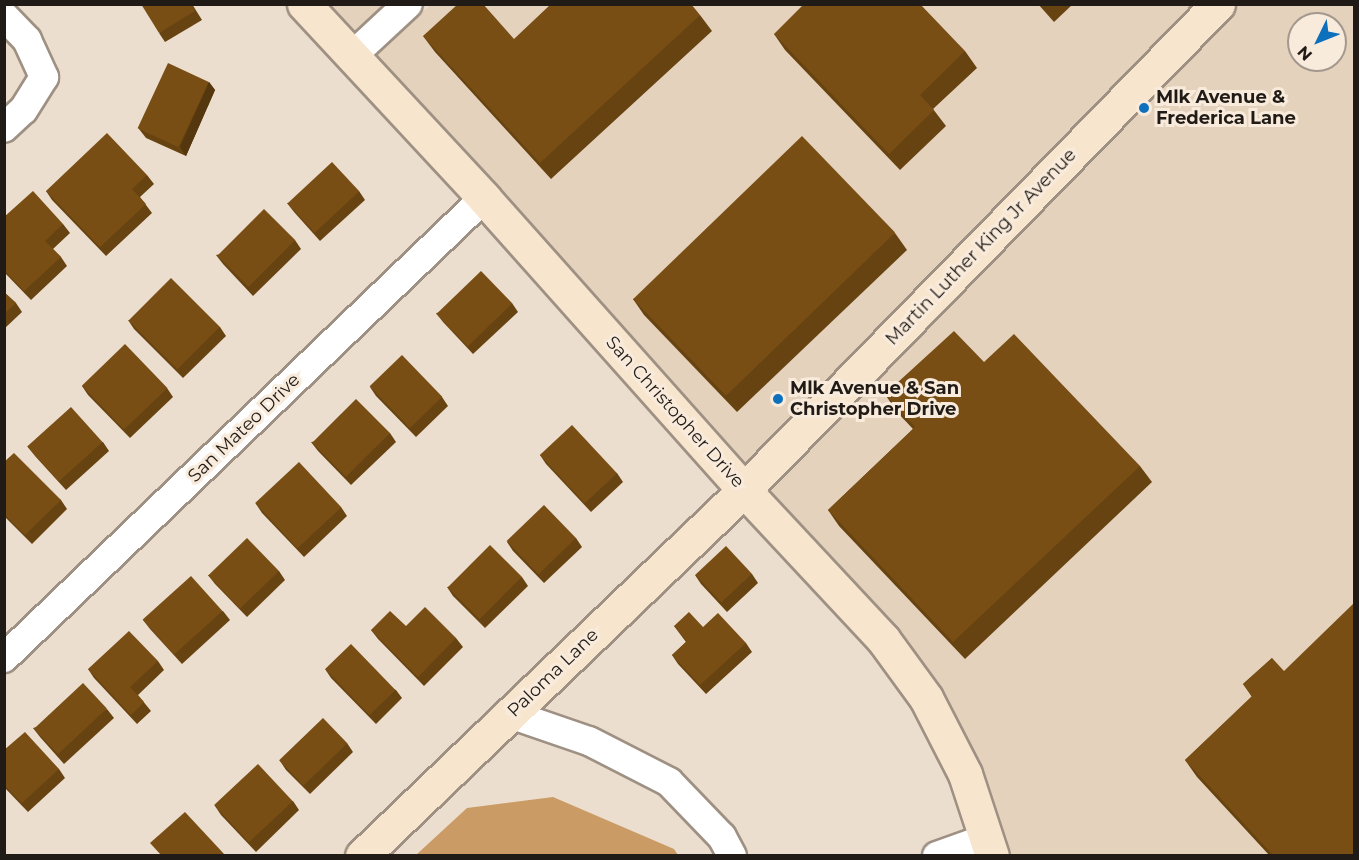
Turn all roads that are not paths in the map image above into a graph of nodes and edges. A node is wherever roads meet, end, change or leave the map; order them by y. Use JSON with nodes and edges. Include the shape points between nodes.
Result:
{"nodes":[{"id":1,"x":304,"y":4,"type":"edge"},
{"id":2,"x":408,"y":4,"type":"edge"},
{"id":3,"x":1218,"y":4,"type":"edge"},
{"id":4,"x":4,"y":16,"type":"edge"},
{"id":5,"x":352,"y":56,"type":"junction"},
{"id":6,"x":4,"y":128,"type":"edge"},
{"id":7,"x":484,"y":198,"type":"junction"},
{"id":8,"x":744,"y":490,"type":"junction"},
{"id":9,"x":4,"y":658,"type":"edge"},
{"id":10,"x":510,"y":714,"type":"junction"},
{"id":11,"x":989,"y":847,"type":"edge"},
{"id":12,"x":362,"y":855,"type":"edge"},
{"id":13,"x":732,"y":855,"type":"edge"},
{"id":14,"x":937,"y":855,"type":"edge"}],
"edges":[{"from":1,"to":5,"type":"street","name":"San Christopher Drive"},
{"from":2,"to":5,"type":"street"},
{"from":3,"to":8,"type":"street","name":"Martin Luther King Jr Avenue"},
{"from":4,"to":6,"type":"street","via":[[27,40],[44,77],[23,110]]},
{"from":5,"to":7,"type":"street","name":"San Christopher Drive"},
{"from":7,"to":8,"type":"street","name":"San Christopher Drive"},
{"from":7,"to":9,"type":"street","name":"San Mateo Drive"},
{"from":8,"to":10,"type":"street","name":"Paloma Lane"},
{"from":8,"to":11,"type":"street","name":"San Christopher Drive","via":[[883,639],[926,698],[965,774]]},
{"from":10,"to":12,"type":"street","name":"Paloma Lane"},
{"from":10,"to":13,"type":"street","via":[[589,741],[669,782],[722,837]]},
{"from":11,"to":14,"type":"street"}]}
